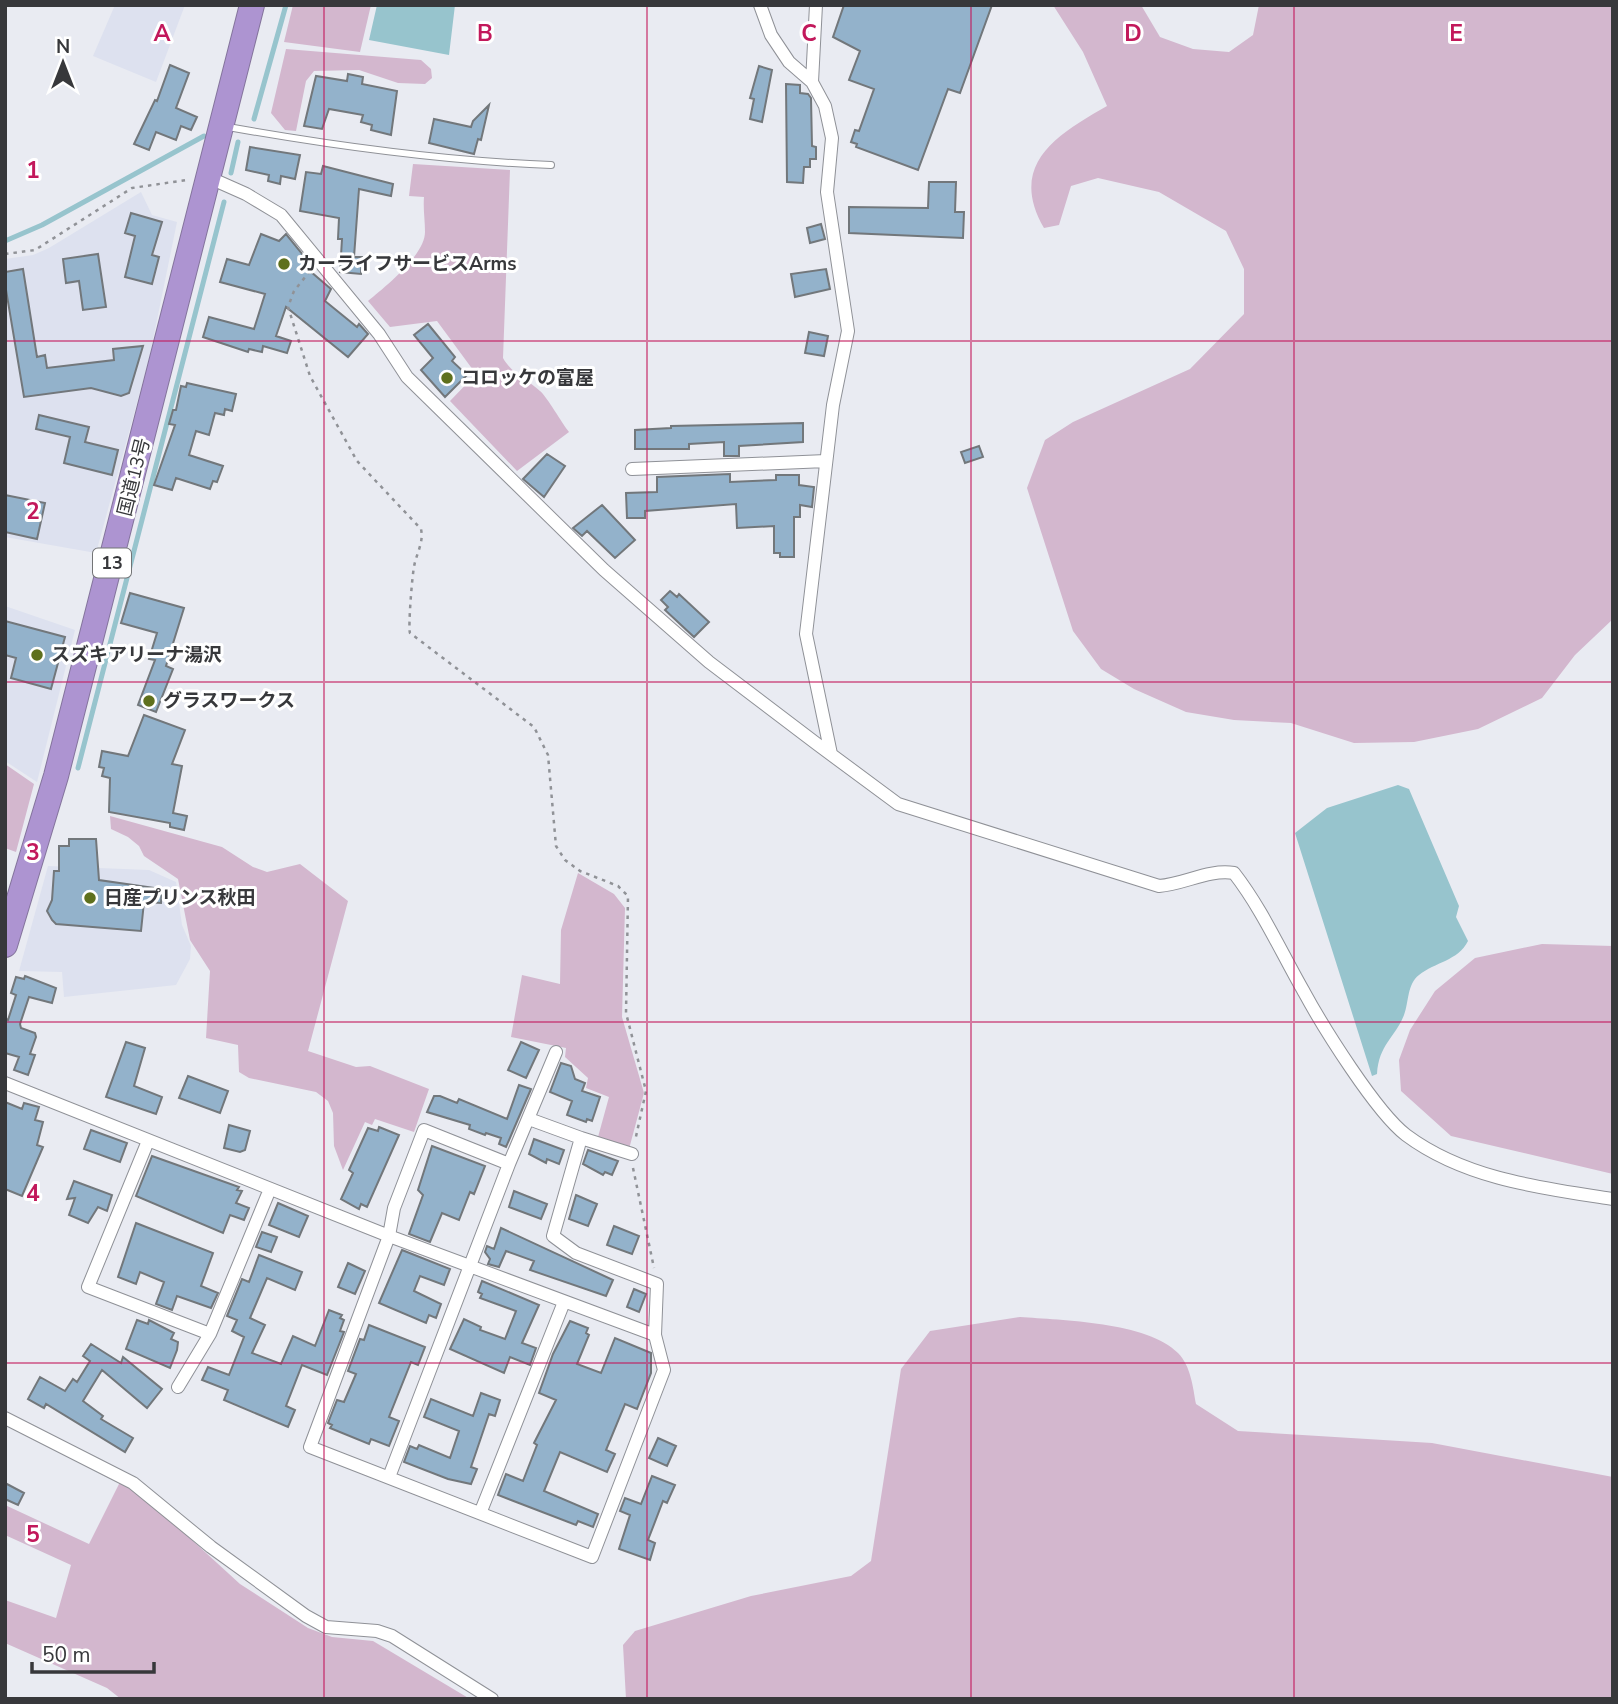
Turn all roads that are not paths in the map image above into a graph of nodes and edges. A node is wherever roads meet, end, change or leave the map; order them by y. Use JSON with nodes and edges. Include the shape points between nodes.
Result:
{"nodes":[{"id":1,"x":251,"y":5,"type":"edge"},
{"id":2,"x":760,"y":5,"type":"edge"},
{"id":3,"x":816,"y":5,"type":"edge"},
{"id":4,"x":812,"y":82,"type":"junction"},
{"id":5,"x":222,"y":126,"type":"junction"},
{"id":6,"x":551,"y":165,"type":"dead end"},
{"id":7,"x":210,"y":178,"type":"junction"},
{"id":8,"x":826,"y":461,"type":"junction"},
{"id":9,"x":632,"y":469,"type":"dead end"},
{"id":10,"x":831,"y":754,"type":"junction"},
{"id":11,"x":5,"y":945,"type":"edge"},
{"id":12,"x":556,"y":1052,"type":"dead end"},
{"id":13,"x":5,"y":1083,"type":"edge"},
{"id":14,"x":529,"y":1119,"type":"junction"},
{"id":15,"x":581,"y":1139,"type":"junction"},
{"id":16,"x":148,"y":1141,"type":"junction"},
{"id":17,"x":632,"y":1154,"type":"road end"},
{"id":18,"x":509,"y":1164,"type":"junction"},
{"id":19,"x":270,"y":1189,"type":"junction"},
{"id":20,"x":1613,"y":1199,"type":"edge"},
{"id":21,"x":389,"y":1236,"type":"junction"},
{"id":22,"x":470,"y":1267,"type":"junction"},
{"id":23,"x":564,"y":1302,"type":"junction"},
{"id":24,"x":210,"y":1335,"type":"junction"},
{"id":25,"x":655,"y":1335,"type":"junction"},
{"id":26,"x":178,"y":1387,"type":"dead end"},
{"id":27,"x":5,"y":1418,"type":"edge"},
{"id":28,"x":389,"y":1477,"type":"junction"},
{"id":29,"x":481,"y":1511,"type":"junction"},
{"id":30,"x":492,"y":1699,"type":"edge"}],
"edges":[{"from":1,"to":5,"type":"highway","name":"国道13号","number":"13"},
{"from":2,"to":4,"type":"street","via":[[771,35],[789,62]]},
{"from":3,"to":4,"type":"street"},
{"from":4,"to":8,"type":"street","via":[[825,106],[832,138],[827,192],[848,331]]},
{"from":5,"to":6,"type":"lane","via":[[463,162]]},
{"from":5,"to":7,"type":"highway","name":"国道13号","number":"13"},
{"from":7,"to":10,"type":"street","via":[[281,215],[379,334],[407,377],[604,570],[709,662]]},
{"from":7,"to":11,"type":"highway","name":"国道13号","number":"13","via":[[56,776]]},
{"from":8,"to":9,"type":"street"},
{"from":8,"to":10,"type":"street","via":[[806,634]]},
{"from":10,"to":20,"type":"street","via":[[898,804],[1159,886],[1219,871],[1234,873],[1306,996],[1376,1102],[1404,1133],[1432,1152],[1482,1174]]},
{"from":12,"to":14,"type":"street"},
{"from":13,"to":16,"type":"street"},
{"from":14,"to":15,"type":"street"},
{"from":14,"to":18,"type":"street"},
{"from":15,"to":17,"type":"street"},
{"from":15,"to":25,"type":"street","via":[[552,1236],[576,1253],[657,1284]]},
{"from":16,"to":19,"type":"street"},
{"from":16,"to":24,"type":"street","via":[[88,1287]]},
{"from":18,"to":21,"type":"street","via":[[424,1130],[394,1208]]},
{"from":18,"to":22,"type":"street"},
{"from":19,"to":21,"type":"street"},
{"from":19,"to":24,"type":"street"},
{"from":21,"to":22,"type":"street"},
{"from":21,"to":28,"type":"street","via":[[310,1447]]},
{"from":22,"to":23,"type":"street"},
{"from":22,"to":28,"type":"street"},
{"from":23,"to":25,"type":"street"},
{"from":23,"to":29,"type":"street"},
{"from":24,"to":26,"type":"street"},
{"from":25,"to":29,"type":"street","via":[[664,1370],[592,1557]]},
{"from":27,"to":30,"type":"street","via":[[133,1483],[306,1616],[326,1627],[392,1636]]},
{"from":28,"to":29,"type":"street"}]}
